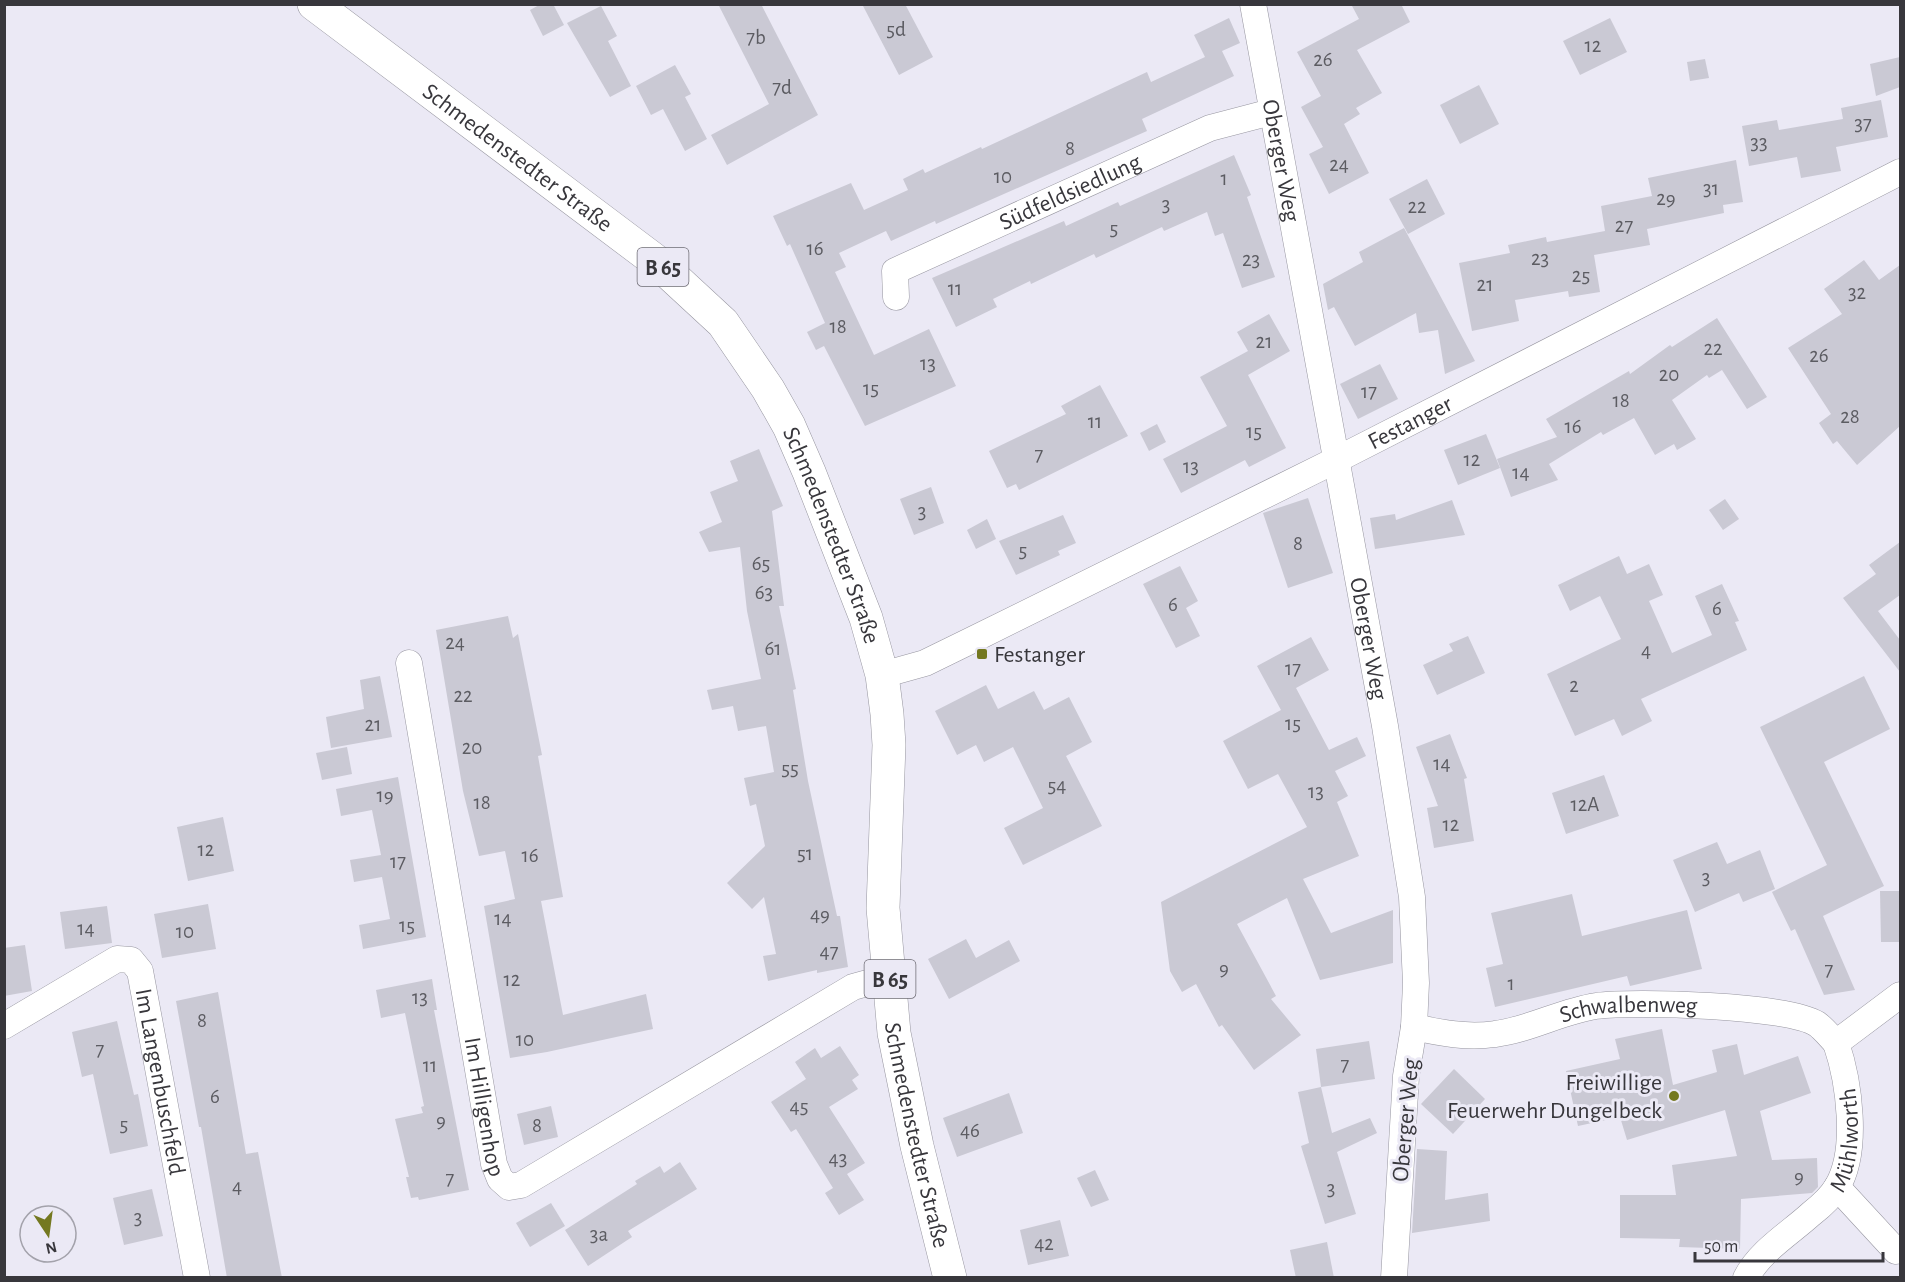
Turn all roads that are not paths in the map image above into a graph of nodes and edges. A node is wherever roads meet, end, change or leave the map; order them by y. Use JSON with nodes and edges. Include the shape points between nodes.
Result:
{"nodes":[{"id":1,"x":314,"y":4,"type":"edge"},
{"id":2,"x":1253,"y":4,"type":"edge"},
{"id":3,"x":1271,"y":112,"type":"junction"},
{"id":4,"x":1900,"y":173,"type":"edge"},
{"id":5,"x":896,"y":297,"type":"dead end"},
{"id":6,"x":1336,"y":460,"type":"junction"},
{"id":7,"x":409,"y":663,"type":"dead end"},
{"id":8,"x":882,"y":675,"type":"junction"},
{"id":9,"x":889,"y":976,"type":"junction"},
{"id":10,"x":1900,"y":995,"type":"edge"},
{"id":11,"x":4,"y":1026,"type":"edge"},
{"id":12,"x":1414,"y":1027,"type":"junction"},
{"id":13,"x":1836,"y":1043,"type":"junction"},
{"id":14,"x":1837,"y":1187,"type":"junction"},
{"id":15,"x":1900,"y":1248,"type":"edge"},
{"id":16,"x":197,"y":1278,"type":"edge"},
{"id":17,"x":950,"y":1278,"type":"edge"},
{"id":18,"x":1394,"y":1278,"type":"edge"},
{"id":19,"x":1746,"y":1278,"type":"edge"}],
"edges":[{"from":1,"to":8,"type":"main road","name":"Schmedenstedter Straße","number":"B 65","via":[[657,262],[723,323],[752,362],[789,426],[866,618]]},
{"from":2,"to":3,"type":"street","name":"Oberger Weg"},
{"from":3,"to":5,"type":"street","name":"Südfeldsiedlung","via":[[1210,128],[894,271]]},
{"from":3,"to":6,"type":"street","name":"Oberger Weg"},
{"from":4,"to":6,"type":"street","name":"Festanger"},
{"from":6,"to":8,"type":"street","name":"Festanger","via":[[925,663]]},
{"from":6,"to":12,"type":"street","name":"Oberger Weg","via":[[1412,897]]},
{"from":7,"to":9,"type":"street","name":"Im Hilligenhop","via":[[494,1164],[500,1179],[509,1187],[521,1185],[854,987]]},
{"from":8,"to":9,"type":"main road","name":"Schmedenstedter Straße","number":"B 65","via":[[889,745],[883,908]]},
{"from":9,"to":17,"type":"main road","name":"Schmedenstedter Straße","number":"B 65","via":[[903,1080]]},
{"from":10,"to":13,"type":"street"},
{"from":11,"to":16,"type":"street","name":"Im Langenbuschfeld","via":[[117,959],[131,960],[140,971]]},
{"from":12,"to":13,"type":"street","name":"Schwalbenweg","via":[[1451,1036],[1495,1034],[1594,1006],[1690,1004],[1790,1016],[1816,1024]]},
{"from":12,"to":18,"type":"street","name":"Oberger Weg","via":[[1406,1076]]},
{"from":13,"to":14,"type":"street","name":"Mühlworth","via":[[1846,1071],[1849,1103],[1848,1151]]},
{"from":14,"to":15,"type":"street","via":[[1896,1251]]},
{"from":14,"to":19,"type":"street","name":"Mühlworth","via":[[1752,1265]]}]}
